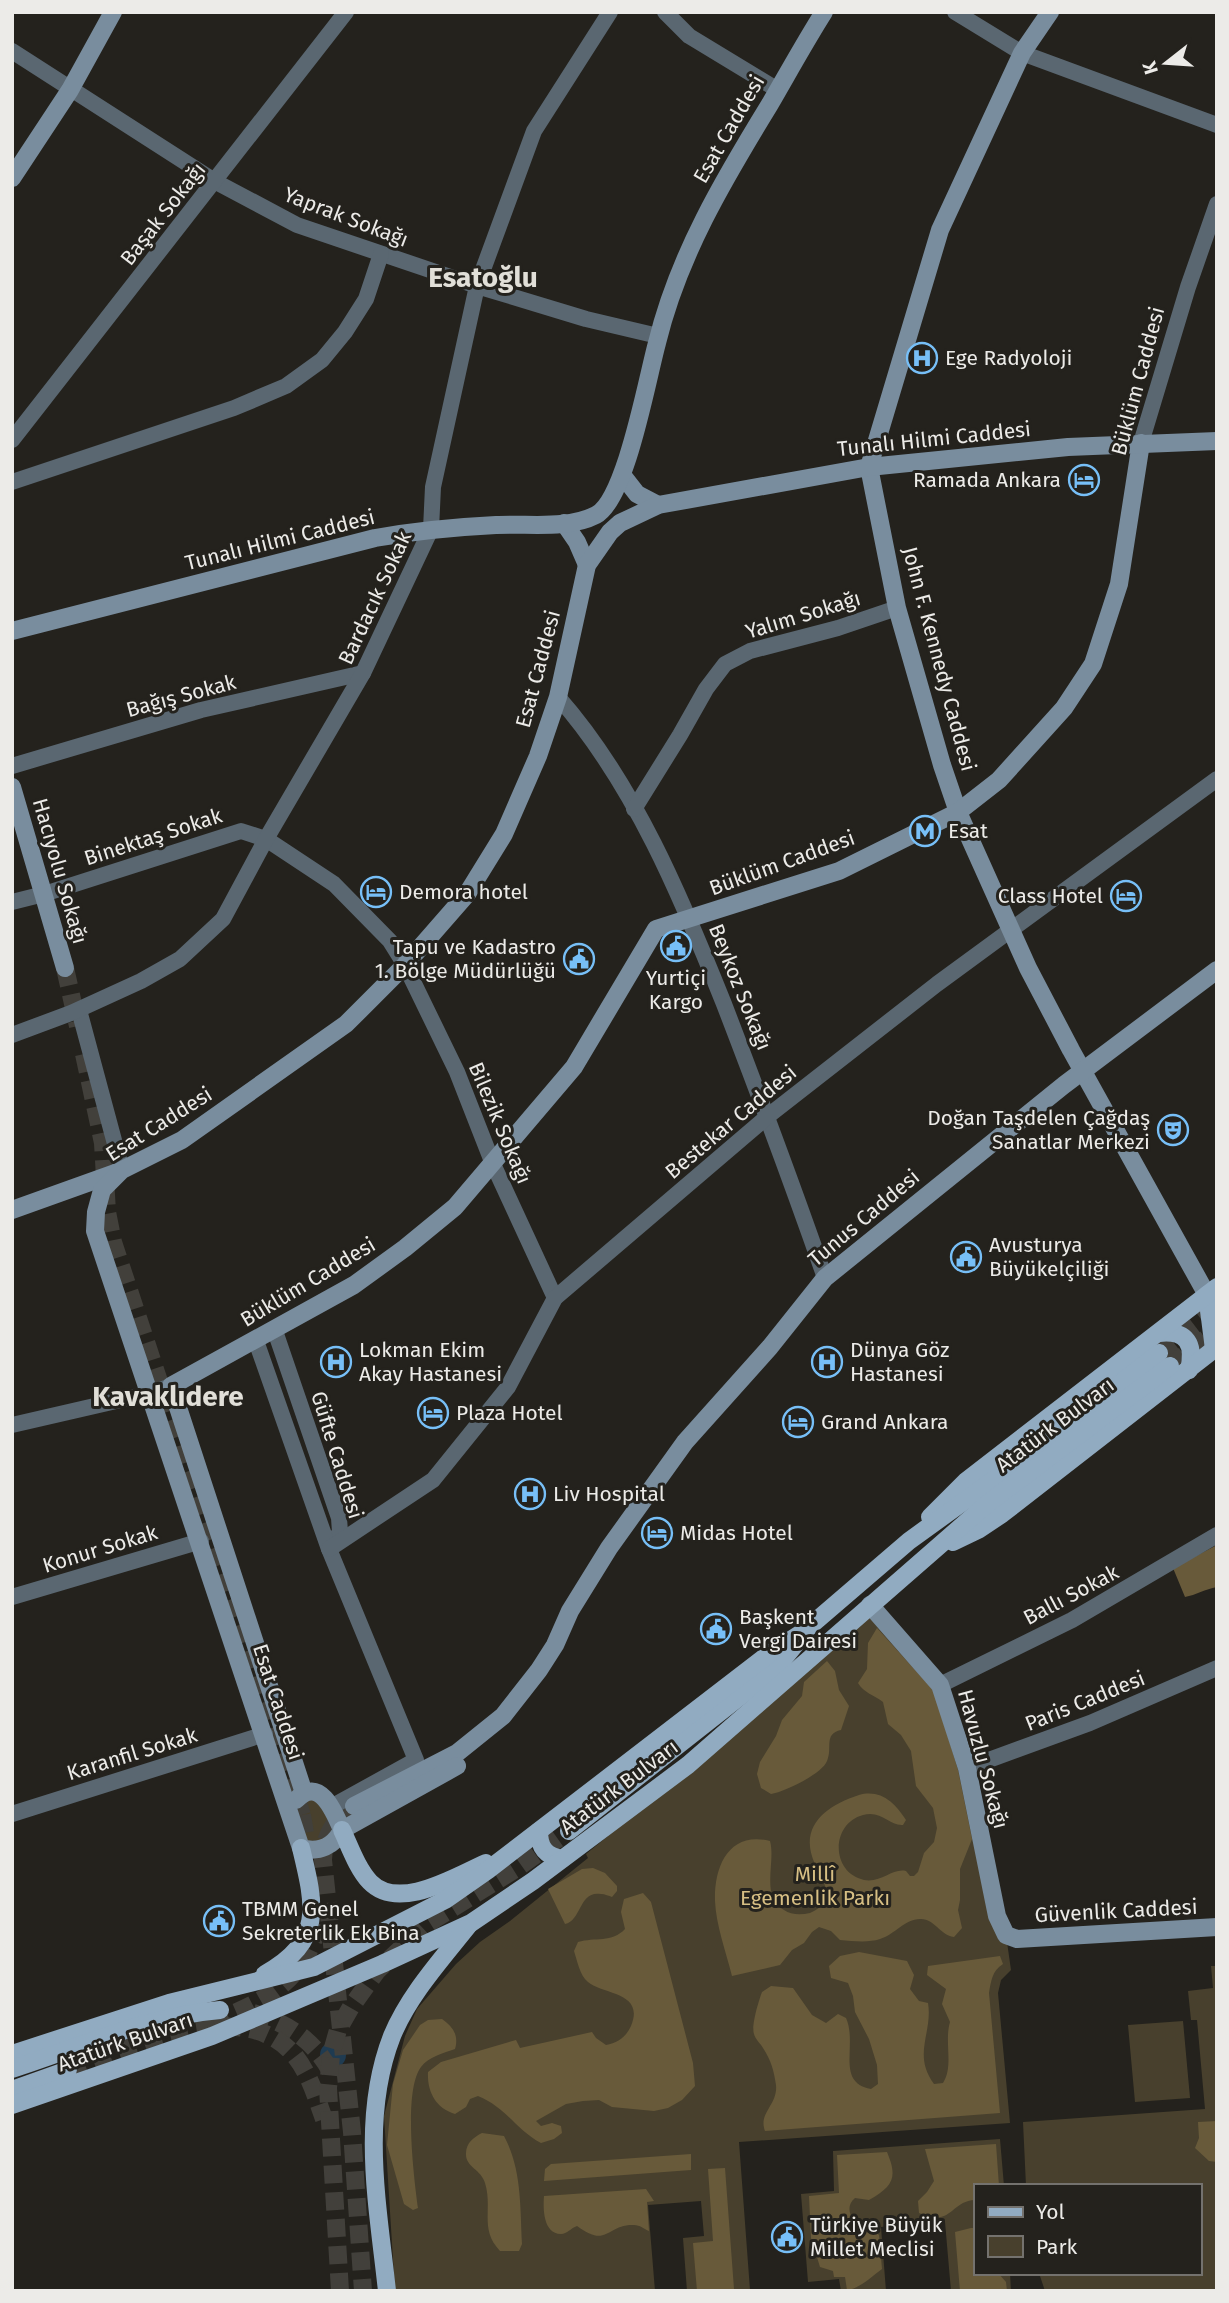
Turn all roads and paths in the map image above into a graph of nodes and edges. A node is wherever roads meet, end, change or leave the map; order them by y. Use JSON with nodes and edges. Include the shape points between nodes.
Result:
{"nodes":[{"id":1,"x":113,"y":12,"type":"edge"},
{"id":2,"x":345,"y":12,"type":"edge"},
{"id":3,"x":610,"y":12,"type":"edge"},
{"id":4,"x":665,"y":12,"type":"edge"},
{"id":5,"x":824,"y":12,"type":"edge"},
{"id":6,"x":955,"y":12,"type":"edge"},
{"id":7,"x":1050,"y":12,"type":"edge"},
{"id":8,"x":12,"y":51,"type":"edge"},
{"id":9,"x":1022,"y":53,"type":"junction"},
{"id":10,"x":70,"y":90,"type":"junction"},
{"id":11,"x":778,"y":90,"type":"junction"},
{"id":12,"x":1217,"y":125,"type":"edge"},
{"id":13,"x":12,"y":178,"type":"edge"},
{"id":14,"x":215,"y":182,"type":"junction"},
{"id":15,"x":1217,"y":204,"type":"edge"},
{"id":16,"x":380,"y":254,"type":"junction"},
{"id":17,"x":477,"y":286,"type":"junction"},
{"id":18,"x":658,"y":335,"type":"junction"},
{"id":19,"x":12,"y":440,"type":"edge"},
{"id":20,"x":1217,"y":442,"type":"edge"},
{"id":21,"x":1141,"y":443,"type":"junction"},
{"id":22,"x":869,"y":467,"type":"junction"},
{"id":23,"x":623,"y":476,"type":"junction"},
{"id":24,"x":12,"y":482,"type":"edge"},
{"id":25,"x":658,"y":505,"type":"junction"},
{"id":26,"x":564,"y":523,"type":"junction"},
{"id":27,"x":431,"y":528,"type":"junction"},
{"id":28,"x":587,"y":565,"type":"junction"},
{"id":29,"x":897,"y":608,"type":"junction"},
{"id":30,"x":12,"y":631,"type":"edge"},
{"id":31,"x":363,"y":673,"type":"junction"},
{"id":32,"x":558,"y":697,"type":"junction"},
{"id":33,"x":12,"y":766,"type":"edge"},
{"id":34,"x":1217,"y":779,"type":"edge"},
{"id":35,"x":12,"y":787,"type":"edge"},
{"id":36,"x":634,"y":809,"type":"junction"},
{"id":37,"x":958,"y":812,"type":"junction"},
{"id":38,"x":266,"y":839,"type":"junction"},
{"id":39,"x":44,"y":894,"type":"junction"},
{"id":40,"x":12,"y":902,"type":"edge"},
{"id":41,"x":690,"y":919,"type":"junction"},
{"id":42,"x":1010,"y":930,"type":"junction"},
{"id":43,"x":405,"y":965,"type":"junction"},
{"id":44,"x":65,"y":968,"type":"tunnel mouth"},
{"id":45,"x":1217,"y":970,"type":"edge"},
{"id":46,"x":79,"y":1010,"type":"junction"},
{"id":47,"x":12,"y":1035,"type":"edge"},
{"id":48,"x":1083,"y":1070,"type":"junction"},
{"id":49,"x":768,"y":1116,"type":"junction"},
{"id":50,"x":493,"y":1164,"type":"junction"},
{"id":51,"x":122,"y":1170,"type":"junction"},
{"id":52,"x":12,"y":1209,"type":"edge"},
{"id":53,"x":825,"y":1278,"type":"junction"},
{"id":54,"x":1212,"y":1291,"type":"edge"},
{"id":55,"x":555,"y":1298,"type":"junction"},
{"id":56,"x":275,"y":1331,"type":"junction"},
{"id":57,"x":1159,"y":1333,"type":"junction"},
{"id":58,"x":256,"y":1340,"type":"junction"},
{"id":59,"x":1216,"y":1351,"type":"edge"},
{"id":60,"x":1189,"y":1370,"type":"junction"},
{"id":61,"x":171,"y":1386,"type":"junction"},
{"id":62,"x":151,"y":1393,"type":"junction"},
{"id":63,"x":12,"y":1424,"type":"edge"},
{"id":64,"x":313,"y":1439,"type":"junction"},
{"id":65,"x":294,"y":1447,"type":"junction"},
{"id":66,"x":1217,"y":1535,"type":"edge"},
{"id":67,"x":201,"y":1541,"type":"junction"},
{"id":68,"x":909,"y":1541,"type":"junction"},
{"id":69,"x":329,"y":1549,"type":"junction"},
{"id":70,"x":936,"y":1549,"type":"junction"},
{"id":71,"x":12,"y":1597,"type":"edge"},
{"id":72,"x":870,"y":1605,"type":"junction"},
{"id":73,"x":803,"y":1632,"type":"junction"},
{"id":74,"x":1217,"y":1668,"type":"edge"},
{"id":75,"x":539,"y":1670,"type":"junction"},
{"id":76,"x":940,"y":1685,"type":"junction"},
{"id":77,"x":265,"y":1734,"type":"junction"},
{"id":78,"x":967,"y":1768,"type":"junction"},
{"id":79,"x":304,"y":1793,"type":"junction"},
{"id":80,"x":354,"y":1806,"type":"tunnel mouth"},
{"id":81,"x":331,"y":1807,"type":"junction"},
{"id":82,"x":12,"y":1814,"type":"edge"},
{"id":83,"x":291,"y":1816,"type":"junction"},
{"id":84,"x":342,"y":1830,"type":"junction"},
{"id":85,"x":538,"y":1831,"type":"junction"},
{"id":86,"x":569,"y":1831,"type":"tunnel mouth"},
{"id":87,"x":302,"y":1848,"type":"junction"},
{"id":88,"x":509,"y":1854,"type":"junction"},
{"id":89,"x":562,"y":1860,"type":"junction"},
{"id":90,"x":471,"y":1923,"type":"junction"},
{"id":91,"x":1217,"y":1927,"type":"edge"},
{"id":92,"x":1017,"y":1939,"type":"joint"},
{"id":93,"x":243,"y":1986,"type":"junction"},
{"id":94,"x":219,"y":2010,"type":"tunnel mouth"},
{"id":95,"x":12,"y":2054,"type":"edge"},
{"id":96,"x":12,"y":2070,"type":"edge"},
{"id":97,"x":68,"y":2070,"type":"tunnel mouth"},
{"id":98,"x":12,"y":2090,"type":"edge"},
{"id":99,"x":12,"y":2105,"type":"edge"},
{"id":100,"x":387,"y":2291,"type":"edge"}],
"edges":[{"from":1,"to":10,"type":"street"},
{"from":2,"to":14,"type":"street","name":"Başak Sokağı"},
{"from":3,"to":17,"type":"street","name":"Bardacık Sokak","via":[[534,131]]},
{"from":4,"to":11,"type":"street","via":[[689,36]]},
{"from":5,"to":11,"type":"street","name":"Esat Caddesi"},
{"from":6,"to":9,"type":"street"},
{"from":7,"to":9,"type":"street","name":"John F. Kennedy Caddesi"},
{"from":8,"to":10,"type":"street","name":"Yaprak Sokağı"},
{"from":9,"to":12,"type":"street"},
{"from":9,"to":22,"type":"street","name":"John F. Kennedy Caddesi","via":[[940,230]]},
{"from":10,"to":13,"type":"street"},
{"from":10,"to":14,"type":"street","name":"Yaprak Sokağı"},
{"from":11,"to":18,"type":"street","name":"Esat Caddesi","via":[[723,180]]},
{"from":14,"to":16,"type":"street","name":"Yaprak Sokağı","via":[[297,225]]},
{"from":14,"to":19,"type":"street","name":"Başak Sokağı"},
{"from":15,"to":21,"type":"street","name":"Büklüm Caddesi"},
{"from":16,"to":17,"type":"street","name":"Yaprak Sokağı"},
{"from":16,"to":24,"type":"street","via":[[366,299],[345,332],[322,360],[286,386],[234,408]]},
{"from":17,"to":18,"type":"street","name":"Yaprak Sokağı"},
{"from":17,"to":27,"type":"street","name":"Bardacık Sokak","via":[[433,487]]},
{"from":18,"to":23,"type":"street","name":"Esat Caddesi"},
{"from":20,"to":21,"type":"street","name":"Tunalı Hilmi Caddesi"},
{"from":21,"to":22,"type":"street","name":"Tunalı Hilmi Caddesi"},
{"from":21,"to":37,"type":"street","name":"Büklüm Caddesi","via":[[1119,583],[1093,664],[1033,744],[999,780]]},
{"from":22,"to":25,"type":"street","name":"Tunalı Hilmi Caddesi"},
{"from":22,"to":29,"type":"street","name":"John F. Kennedy Caddesi"},
{"from":23,"to":25,"type":"street","via":[[637,494]]},
{"from":23,"to":26,"type":"street","name":"Esat Caddesi","via":[[601,512]]},
{"from":25,"to":28,"type":"street","name":"Tunalı Hilmi Caddesi","via":[[620,523]]},
{"from":26,"to":27,"type":"street","name":"Tunalı Hilmi Caddesi"},
{"from":26,"to":28,"type":"street"},
{"from":27,"to":30,"type":"street","name":"Tunalı Hilmi Caddesi","via":[[375,538]]},
{"from":27,"to":31,"type":"street","name":"Bardacık Sokak"},
{"from":28,"to":32,"type":"street","name":"Esat Caddesi"},
{"from":29,"to":36,"type":"street","name":"Yalım Sokağı","via":[[750,651],[726,664],[705,688]]},
{"from":29,"to":37,"type":"street","name":"John F. Kennedy Caddesi"},
{"from":31,"to":33,"type":"street","name":"Bağış Sokak","via":[[201,710]]},
{"from":31,"to":38,"type":"street","name":"Bardacık Sokak"},
{"from":32,"to":36,"type":"street","name":"Beykoz Sokağı","via":[[582,724]]},
{"from":32,"to":43,"type":"street","name":"Esat Caddesi","via":[[504,834],[467,894]]},
{"from":34,"to":42,"type":"street","name":"Bestekar Caddesi"},
{"from":35,"to":39,"type":"street","name":"Hacıyolu Sokağı"},
{"from":36,"to":41,"type":"street","name":"Beykoz Sokağı"},
{"from":37,"to":41,"type":"street","name":"Büklüm Caddesi","via":[[839,871]]},
{"from":37,"to":42,"type":"street","name":"John F. Kennedy Caddesi"},
{"from":38,"to":39,"type":"street","name":"Binektaş Sokak","via":[[241,831]]},
{"from":38,"to":43,"type":"street","name":"Bilezik Sokağı","via":[[334,884],[390,941]]},
{"from":38,"to":46,"type":"street","name":"Bardacık Sokak","via":[[223,919],[180,959]]},
{"from":39,"to":40,"type":"street","name":"Binektaş Sokak"},
{"from":39,"to":44,"type":"street","name":"Hacıyolu Sokağı"},
{"from":41,"to":49,"type":"street","name":"Beykoz Sokağı"},
{"from":41,"to":50,"type":"street","name":"Büklüm Caddesi","via":[[656,929],[574,1067]]},
{"from":42,"to":48,"type":"street","name":"John F. Kennedy Caddesi"},
{"from":42,"to":49,"type":"street","name":"Bestekar Caddesi"},
{"from":43,"to":50,"type":"street","name":"Bilezik Sokağı","via":[[457,1072]]},
{"from":43,"to":51,"type":"street","name":"Esat Caddesi","via":[[346,1024],[181,1140]]},
{"from":45,"to":48,"type":"street","name":"Tunus Caddesi"},
{"from":46,"to":47,"type":"street","name":"Bardacık Sokak"},
{"from":46,"to":51,"type":"street"},
{"from":48,"to":53,"type":"street","name":"Tunus Caddesi"},
{"from":48,"to":54,"type":"street","name":"John F. Kennedy Caddesi"},
{"from":49,"to":53,"type":"street","name":"Beykoz Sokağı"},
{"from":49,"to":55,"type":"street","name":"Bestekar Caddesi"},
{"from":50,"to":55,"type":"street","name":"Bilezik Sokağı"},
{"from":50,"to":56,"type":"street","name":"Büklüm Caddesi","via":[[455,1207],[405,1248],[354,1285]]},
{"from":51,"to":52,"type":"street"},
{"from":51,"to":62,"type":"street","name":"Esat Caddesi","via":[[102,1190],[95,1231]]},
{"from":53,"to":75,"type":"street","name":"Tunus Caddesi","via":[[677,1452],[609,1548]]},
{"from":54,"to":57,"type":"main road"},
{"from":54,"to":59,"type":"main road"},
{"from":55,"to":69,"type":"street","name":"Bestekar Caddesi","via":[[508,1387],[433,1480]]},
{"from":56,"to":58,"type":"street","name":"Büklüm Caddesi"},
{"from":56,"to":64,"type":"street","name":"Güfte Caddesi"},
{"from":57,"to":60,"type":"main road","via":[[1175,1332],[1187,1340]]},
{"from":57,"to":68,"type":"main road","via":[[966,1481]]},
{"from":58,"to":61,"type":"street","name":"Büklüm Caddesi"},
{"from":58,"to":65,"type":"street","name":"Güfte Caddesi"},
{"from":59,"to":60,"type":"main road"},
{"from":60,"to":70,"type":"main road","via":[[1002,1514]]},
{"from":61,"to":62,"type":"street"},
{"from":61,"to":79,"type":"street","name":"Esat Caddesi"},
{"from":62,"to":63,"type":"street"},
{"from":62,"to":67,"type":"street","name":"Esat Caddesi"},
{"from":64,"to":65,"type":"street"},
{"from":64,"to":69,"type":"street","name":"Güfte Caddesi","via":[[339,1518],[340,1532]]},
{"from":65,"to":69,"type":"street","name":"Güfte Caddesi"},
{"from":66,"to":76,"type":"street","name":"Ballı Sokak","via":[[1072,1620]]},
{"from":67,"to":71,"type":"street","name":"Konur Sokak"},
{"from":67,"to":77,"type":"street","name":"Esat Caddesi"},
{"from":68,"to":70,"type":"main road","name":"Atatürk Bulvarı","via":[[1165,1359]]},
{"from":68,"to":73,"type":"main road","name":"Atatürk Bulvarı"},
{"from":69,"to":81,"type":"street","name":"Güfte Caddesi","via":[[416,1760]]},
{"from":70,"to":72,"type":"main road","name":"Atatürk Bulvarı"},
{"from":72,"to":76,"type":"street","name":"Havuzlu Sokağı"},
{"from":72,"to":89,"type":"main road","name":"Atatürk Bulvarı","via":[[688,1765]]},
{"from":73,"to":85,"type":"main road","name":"Atatürk Bulvarı"},
{"from":73,"to":86,"type":"main road","via":[[776,1668]]},
{"from":74,"to":78,"type":"street","name":"Paris Caddesi","via":[[1090,1723]]},
{"from":75,"to":80,"type":"street","name":"Tunus Caddesi","via":[[503,1716],[457,1753]]},
{"from":75,"to":84,"type":"street","name":"Tunus Caddesi","via":[[536,1687],[511,1721],[463,1763]]},
{"from":76,"to":78,"type":"street","name":"Havuzlu Sokağı"},
{"from":77,"to":82,"type":"street","name":"Karanfil Sokak"},
{"from":77,"to":83,"type":"street","name":"Esat Caddesi"},
{"from":78,"to":92,"type":"street","name":"Havuzlu Sokağı","via":[[997,1916],[1006,1935]]},
{"from":79,"to":81,"type":"street","via":[[314,1791]]},
{"from":79,"to":83,"type":"street","via":[[297,1798]]},
{"from":81,"to":84,"type":"street"},
{"from":83,"to":87,"type":"street","name":"Esat Caddesi"},
{"from":84,"to":87,"type":"street","via":[[326,1847]]},
{"from":84,"to":88,"type":"main road","via":[[371,1882],[394,1894],[411,1894]]},
{"from":85,"to":88,"type":"main road","name":"Atatürk Bulvarı"},
{"from":85,"to":89,"type":"main road","via":[[544,1852]]},
{"from":87,"to":93,"type":"main road","via":[[312,1912],[304,1941],[284,1963]]},
{"from":88,"to":93,"type":"main road","name":"Atatürk Bulvarı","via":[[445,1900],[359,1944],[314,1966]]},
{"from":89,"to":90,"type":"main road","name":"Atatürk Bulvarı"},
{"from":90,"to":99,"type":"main road","name":"Atatürk Bulvarı","via":[[212,2036]]},
{"from":90,"to":100,"type":"main road","via":[[408,2006],[378,2080],[373,2150]]},
{"from":91,"to":92,"type":"street","name":"Güvenlik Caddesi"},
{"from":93,"to":95,"type":"main road","name":"Atatürk Bulvarı","via":[[169,2003]]},
{"from":94,"to":96,"type":"main road","via":[[152,2022]]},
{"from":97,"to":98,"type":"main road"}]}
